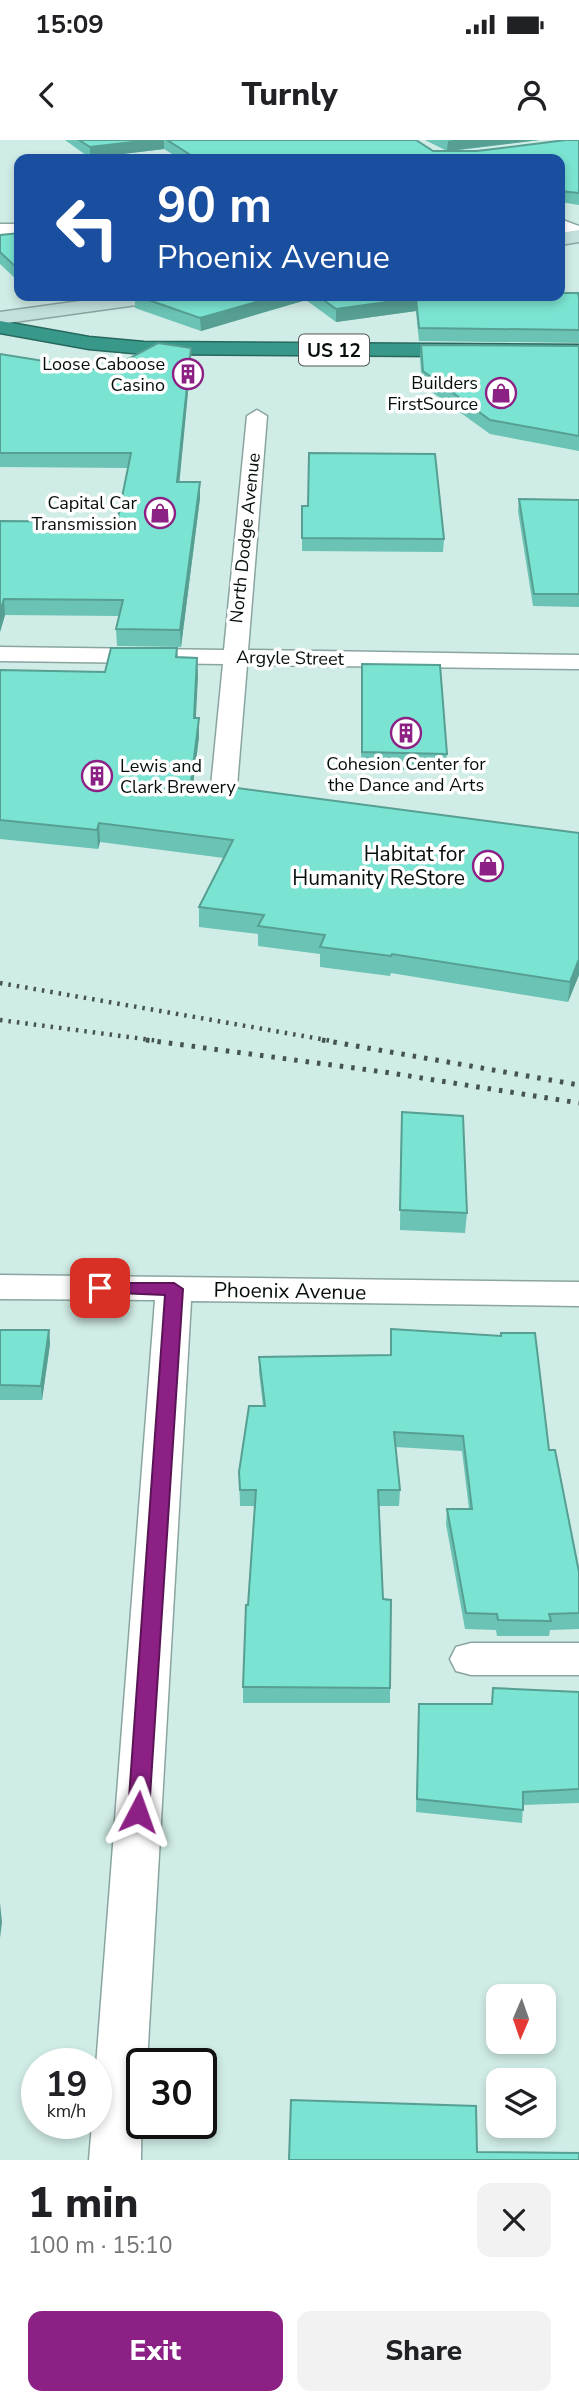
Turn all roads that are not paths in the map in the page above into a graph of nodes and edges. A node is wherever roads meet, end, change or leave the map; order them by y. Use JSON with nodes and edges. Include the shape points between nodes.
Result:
{"nodes":[{"id":1,"x":122,"y":301,"type":"edge"},
{"id":2,"x":0,"y":318,"type":"edge"},
{"id":3,"x":0,"y":327,"type":"edge"},
{"id":4,"x":579,"y":351,"type":"edge"},
{"id":5,"x":257,"y":416,"type":"dead end"},
{"id":6,"x":0,"y":654,"type":"edge"},
{"id":7,"x":234,"y":657,"type":"junction"},
{"id":8,"x":579,"y":662,"type":"edge"},
{"id":9,"x":224,"y":786,"type":"edge"},
{"id":10,"x":0,"y":1287,"type":"edge"},
{"id":11,"x":174,"y":1289,"type":"junction"},
{"id":12,"x":579,"y":1294,"type":"edge"},
{"id":13,"x":471,"y":1658,"type":"dead end"},
{"id":14,"x":579,"y":1659,"type":"edge"},
{"id":15,"x":115,"y":2160,"type":"edge"}],
"edges":[{"from":1,"to":2,"type":"main road"},
{"from":3,"to":4,"type":"highway","number":"US 12","via":[[144,348]]},
{"from":5,"to":7,"type":"street","name":"North Dodge Avenue"},
{"from":6,"to":7,"type":"street","name":"Argyle Street"},
{"from":7,"to":8,"type":"street","name":"Argyle Street"},
{"from":7,"to":9,"type":"street","name":"North Dodge Avenue"},
{"from":10,"to":11,"type":"street","name":"Phoenix Avenue"},
{"from":11,"to":12,"type":"street","name":"Phoenix Avenue"},
{"from":11,"to":15,"type":"street"},
{"from":13,"to":14,"type":"street"}]}
